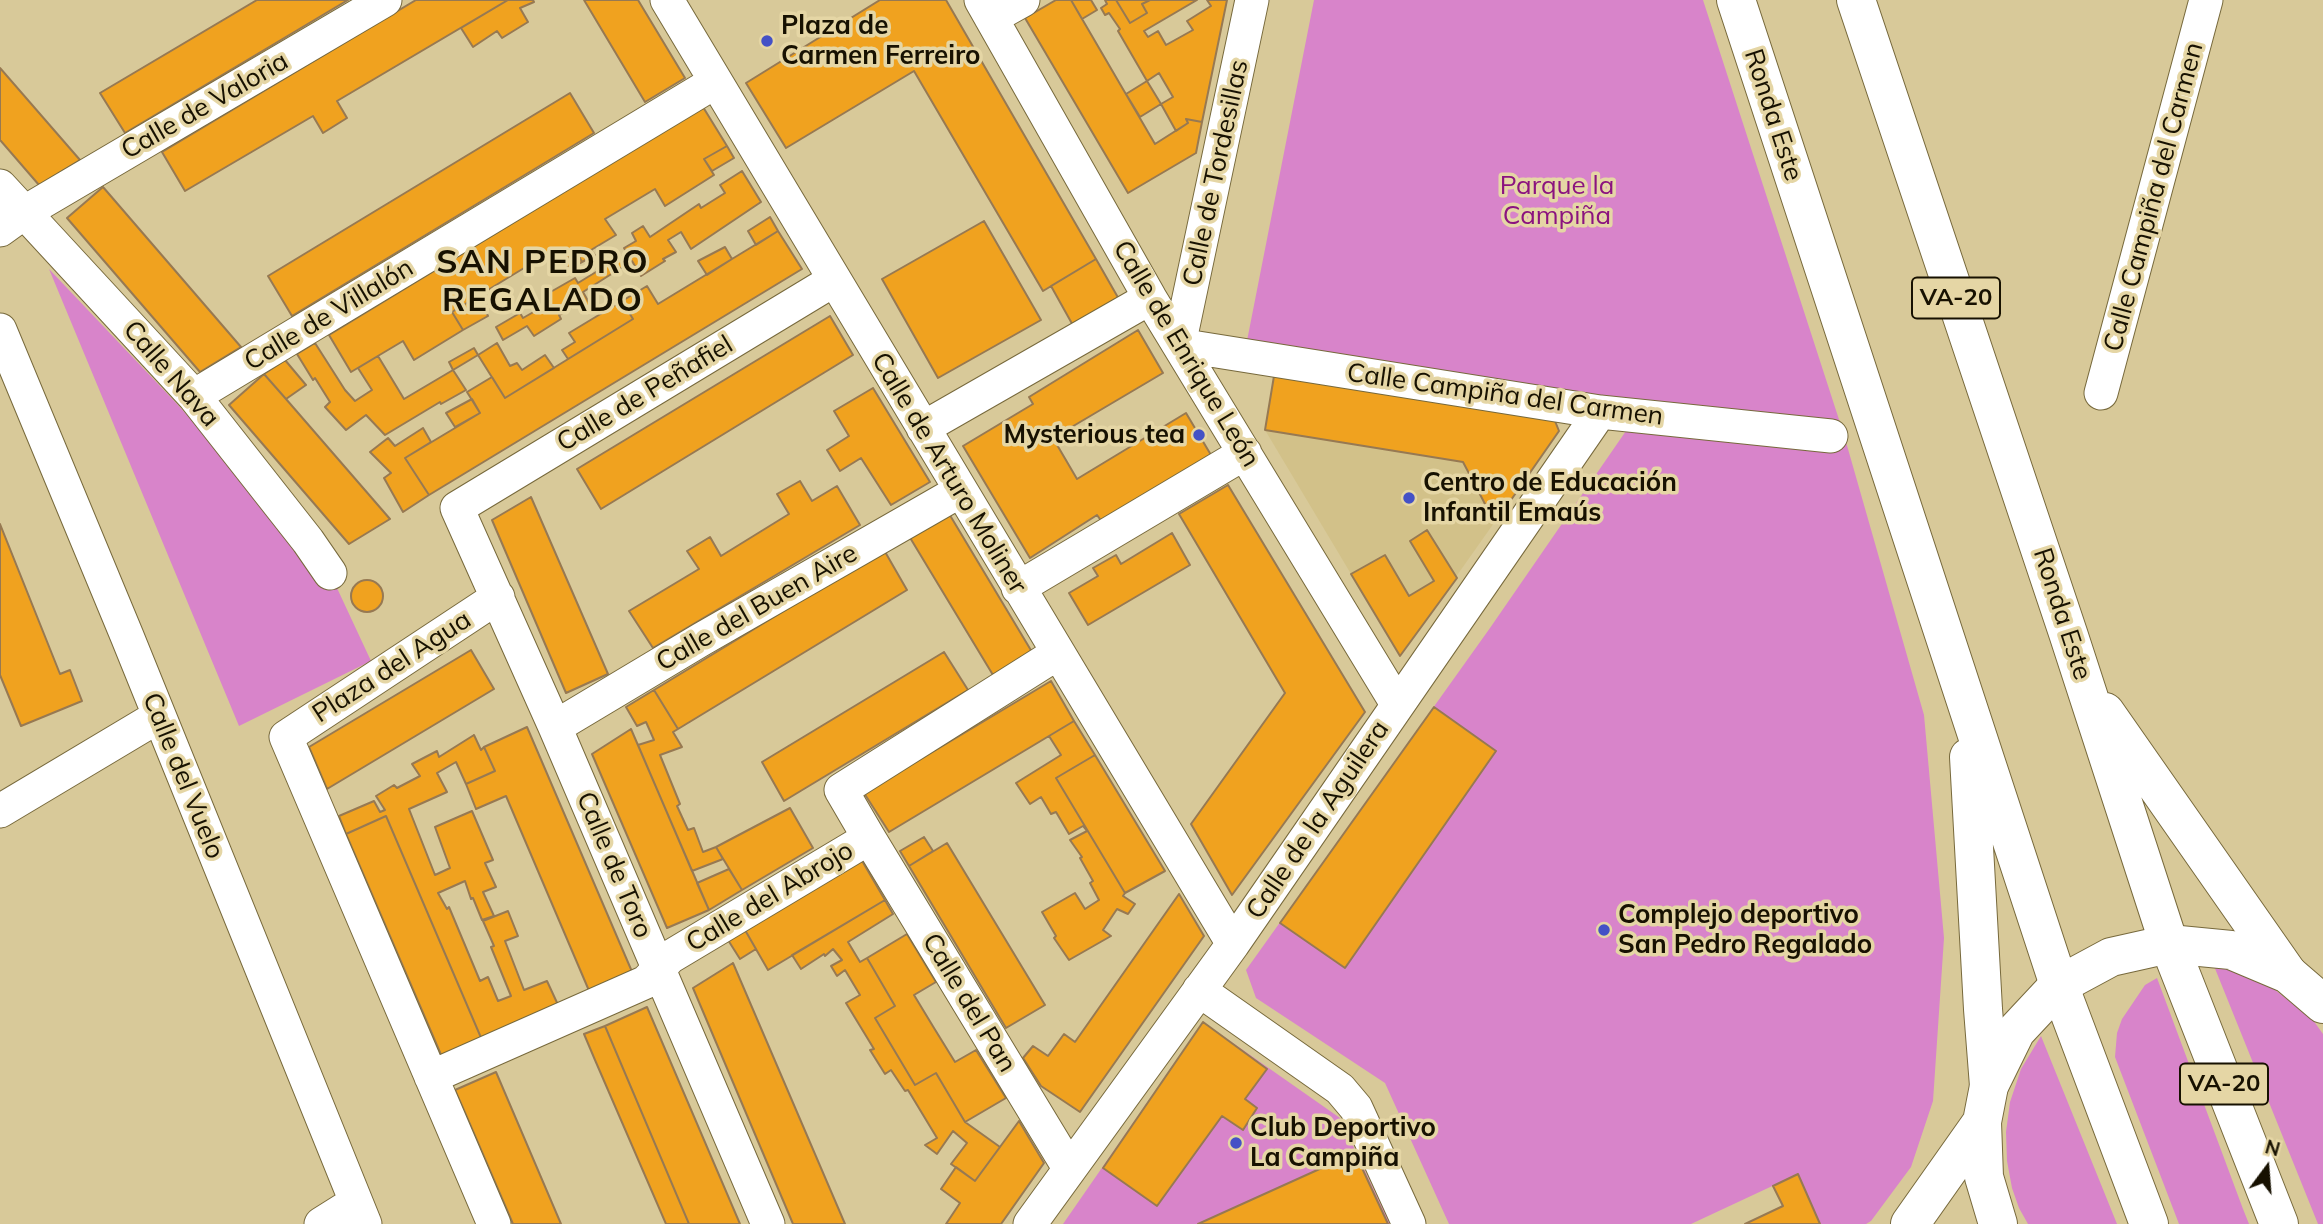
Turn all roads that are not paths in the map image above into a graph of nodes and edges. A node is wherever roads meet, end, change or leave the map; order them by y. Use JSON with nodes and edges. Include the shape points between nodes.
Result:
{"nodes":[{"id":1,"x":385,"y":0,"type":"edge"},
{"id":2,"x":667,"y":0,"type":"edge"},
{"id":3,"x":1023,"y":0,"type":"edge"},
{"id":4,"x":1252,"y":0,"type":"edge"},
{"id":5,"x":1736,"y":0,"type":"edge"},
{"id":6,"x":1856,"y":0,"type":"edge"},
{"id":7,"x":2206,"y":0,"type":"edge"},
{"id":8,"x":986,"y":9,"type":"edge"},
{"id":9,"x":715,"y":82,"type":"junction"},
{"id":10,"x":0,"y":186,"type":"edge"},
{"id":11,"x":12,"y":221,"type":"edge"},
{"id":12,"x":834,"y":280,"type":"junction"},
{"id":13,"x":1150,"y":298,"type":"junction"},
{"id":14,"x":0,"y":330,"type":"edge"},
{"id":15,"x":1179,"y":345,"type":"junction"},
{"id":16,"x":2101,"y":393,"type":"dead end"},
{"id":17,"x":194,"y":396,"type":"junction"},
{"id":18,"x":1600,"y":412,"type":"junction"},
{"id":19,"x":923,"y":428,"type":"junction"},
{"id":20,"x":1831,"y":436,"type":"dead end"},
{"id":21,"x":1244,"y":453,"type":"junction"},
{"id":22,"x":960,"y":491,"type":"junction"},
{"id":23,"x":457,"y":508,"type":"joint"},
{"id":24,"x":330,"y":573,"type":"dead end"},
{"id":25,"x":1018,"y":588,"type":"junction"},
{"id":26,"x":498,"y":597,"type":"junction"},
{"id":27,"x":1058,"y":653,"type":"junction"},
{"id":28,"x":2085,"y":684,"type":"junction"},
{"id":29,"x":1397,"y":704,"type":"junction"},
{"id":30,"x":1966,"y":706,"type":"junction"},
{"id":31,"x":159,"y":716,"type":"junction"},
{"id":32,"x":555,"y":727,"type":"junction"},
{"id":33,"x":0,"y":811,"type":"edge"},
{"id":34,"x":869,"y":838,"type":"junction"},
{"id":35,"x":1233,"y":944,"type":"junction"},
{"id":36,"x":2169,"y":944,"type":"junction"},
{"id":37,"x":658,"y":969,"type":"junction"},
{"id":38,"x":2288,"y":974,"type":"junction"},
{"id":39,"x":2059,"y":985,"type":"junction"},
{"id":40,"x":1199,"y":990,"type":"junction"},
{"id":41,"x":2323,"y":1004,"type":"edge"},
{"id":42,"x":432,"y":1077,"type":"junction"},
{"id":43,"x":1986,"y":1104,"type":"junction"},
{"id":44,"x":1069,"y":1168,"type":"junction"},
{"id":45,"x":360,"y":1213,"type":"edge"},
{"id":46,"x":321,"y":1224,"type":"edge"},
{"id":47,"x":494,"y":1224,"type":"edge"},
{"id":48,"x":768,"y":1224,"type":"edge"},
{"id":49,"x":1030,"y":1224,"type":"edge"},
{"id":50,"x":1409,"y":1224,"type":"edge"},
{"id":51,"x":1910,"y":1224,"type":"edge"},
{"id":52,"x":1998,"y":1224,"type":"edge"},
{"id":53,"x":2149,"y":1224,"type":"edge"},
{"id":54,"x":2279,"y":1224,"type":"edge"}],
"edges":[{"from":1,"to":11,"type":"street","name":"Calle de Valoria"},
{"from":2,"to":9,"type":"street","name":"Calle de Arturo Moliner"},
{"from":3,"to":8,"type":"street"},
{"from":4,"to":15,"type":"street","name":"Calle de Tordesillas"},
{"from":5,"to":30,"type":"main road","name":"Ronda Este"},
{"from":6,"to":28,"type":"main road","name":"Ronda Este","number":"VA-20"},
{"from":7,"to":16,"type":"street","name":"Calle Campiña del Carmen"},
{"from":8,"to":13,"type":"street","name":"Calle de Enrique León"},
{"from":9,"to":12,"type":"street","name":"Calle de Arturo Moliner"},
{"from":9,"to":17,"type":"street","name":"Calle de Villalón"},
{"from":10,"to":11,"type":"street","name":"Calle Nava"},
{"from":11,"to":17,"type":"street","name":"Calle Nava"},
{"from":12,"to":19,"type":"street","name":"Calle de Arturo Moliner"},
{"from":12,"to":23,"type":"street","name":"Calle de Peñafiel"},
{"from":13,"to":15,"type":"street","name":"Calle de Enrique León"},
{"from":13,"to":19,"type":"street"},
{"from":14,"to":31,"type":"street","name":"Calle del Vuelo"},
{"from":15,"to":18,"type":"street","name":"Calle Campiña del Carmen"},
{"from":15,"to":21,"type":"street","name":"Calle de Enrique León"},
{"from":17,"to":24,"type":"street","name":"Calle Nava"},
{"from":18,"to":20,"type":"street","name":"Calle Campiña del Carmen"},
{"from":18,"to":29,"type":"street","name":"Calle de la Aguilera"},
{"from":19,"to":22,"type":"street","name":"Calle de Arturo Moliner"},
{"from":21,"to":25,"type":"street"},
{"from":21,"to":29,"type":"street","name":"Calle de Enrique León"},
{"from":22,"to":25,"type":"street","name":"Calle de Arturo Moliner"},
{"from":22,"to":32,"type":"street","name":"Calle del Buen Aire"},
{"from":23,"to":26,"type":"street","name":"Calle de Toro"},
{"from":25,"to":27,"type":"street","name":"Calle de Arturo Moliner"},
{"from":26,"to":32,"type":"street","name":"Calle de Toro"},
{"from":26,"to":42,"type":"street","name":"Plaza del Agua","via":[[286,737]]},
{"from":27,"to":34,"type":"street","name":"Calle del Abrojo","via":[[841,790]]},
{"from":27,"to":35,"type":"street","name":"Calle de Arturo Moliner"},
{"from":28,"to":36,"type":"main road","name":"Ronda Este","number":"VA-20"},
{"from":28,"to":38,"type":"main road"},
{"from":29,"to":35,"type":"street","name":"Calle de la Aguilera"},
{"from":30,"to":39,"type":"main road","name":"Ronda Este"},
{"from":30,"to":43,"type":"main road"},
{"from":31,"to":33,"type":"street"},
{"from":31,"to":45,"type":"street","name":"Calle del Vuelo"},
{"from":32,"to":37,"type":"street","name":"Calle de Toro"},
{"from":34,"to":37,"type":"street","name":"Calle del Abrojo","via":[[670,957]]},
{"from":34,"to":44,"type":"street","name":"Calle del Pan"},
{"from":35,"to":40,"type":"street","name":"Calle de la Aguilera"},
{"from":36,"to":38,"type":"main road","via":[[2231,950]]},
{"from":36,"to":39,"type":"main road","via":[[2111,957]]},
{"from":36,"to":54,"type":"main road","name":"Ronda Este","number":"VA-20"},
{"from":37,"to":42,"type":"street","name":"Calle del Abrojo","via":[[646,982]]},
{"from":37,"to":48,"type":"street","name":"Calle de Toro"},
{"from":38,"to":41,"type":"main road"},
{"from":39,"to":43,"type":"main road","via":[[2017,1031]]},
{"from":39,"to":53,"type":"main road","name":"Ronda Este"},
{"from":40,"to":44,"type":"street","name":"Calle de la Aguilera"},
{"from":40,"to":50,"type":"street","via":[[1340,1090],[1356,1108]]},
{"from":42,"to":47,"type":"street"},
{"from":43,"to":51,"type":"main road"},
{"from":43,"to":52,"type":"main road","via":[[1984,1177]]},
{"from":44,"to":49,"type":"street","name":"Calle de la Aguilera"},
{"from":45,"to":46,"type":"street"}]}
